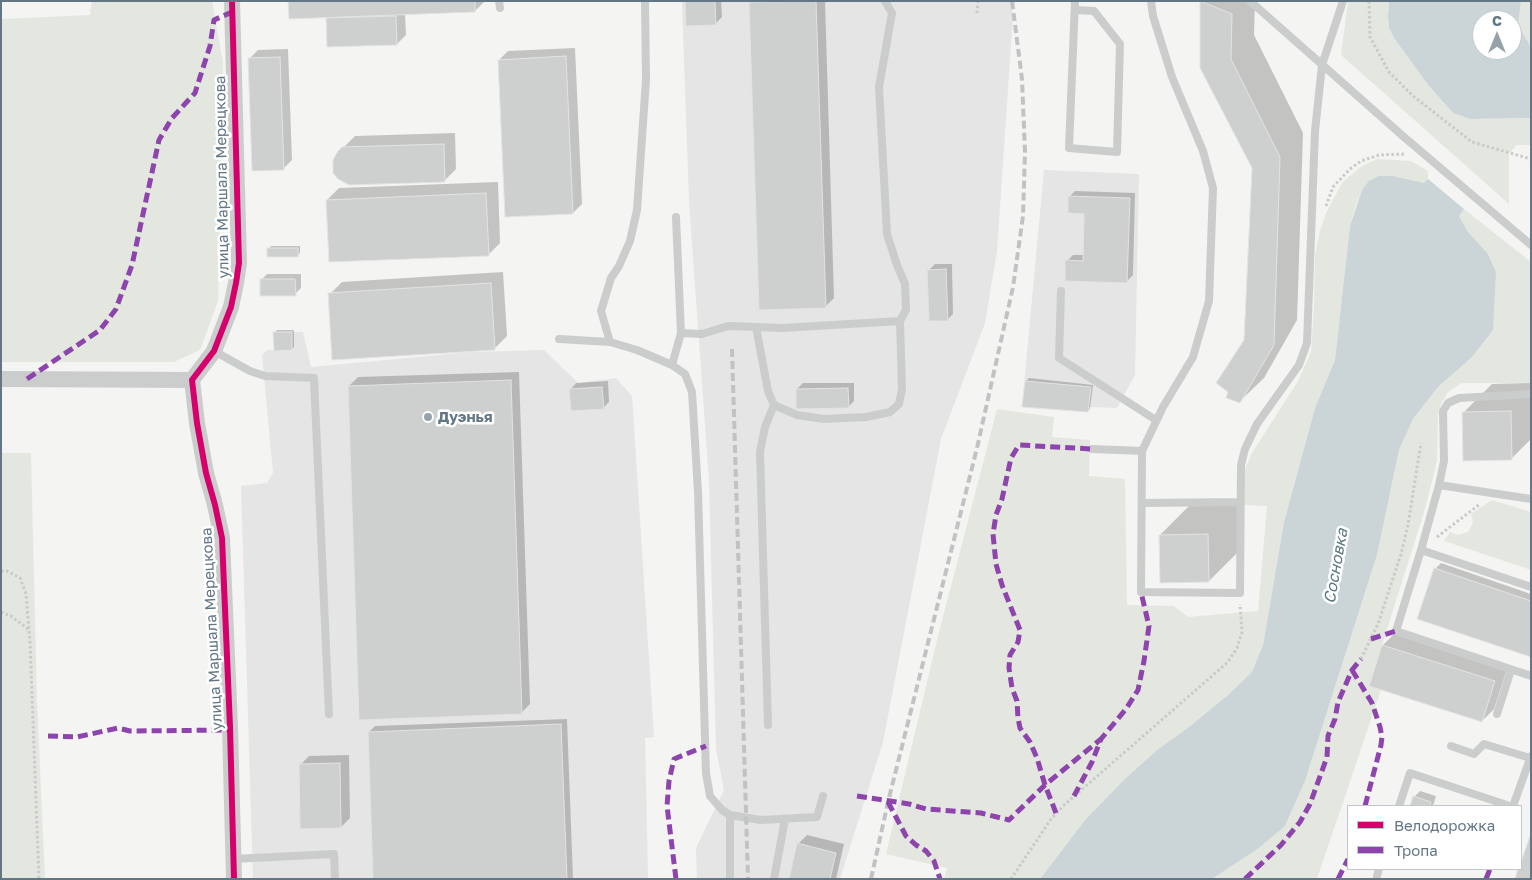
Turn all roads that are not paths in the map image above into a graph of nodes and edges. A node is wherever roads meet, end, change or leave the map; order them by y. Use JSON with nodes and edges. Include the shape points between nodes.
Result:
{"nodes":[{"id":1,"x":232,"y":1,"type":"edge"},
{"id":2,"x":645,"y":1,"type":"edge"},
{"id":3,"x":885,"y":1,"type":"edge"},
{"id":4,"x":1075,"y":1,"type":"edge"},
{"id":5,"x":1151,"y":1,"type":"edge"},
{"id":6,"x":1250,"y":1,"type":"edge"},
{"id":7,"x":1343,"y":1,"type":"edge"},
{"id":8,"x":1075,"y":10,"type":"junction"},
{"id":9,"x":1322,"y":65,"type":"junction"},
{"id":10,"x":676,"y":217,"type":"dead end"},
{"id":11,"x":1531,"y":245,"type":"edge"},
{"id":12,"x":1061,"y":291,"type":"dead end"},
{"id":13,"x":900,"y":321,"type":"junction"},
{"id":14,"x":756,"y":327,"type":"junction"},
{"id":15,"x":681,"y":333,"type":"junction"},
{"id":16,"x":559,"y":339,"type":"dead end"},
{"id":17,"x":610,"y":342,"type":"junction"},
{"id":18,"x":214,"y":351,"type":"junction"},
{"id":19,"x":672,"y":366,"type":"junction"},
{"id":20,"x":1,"y":379,"type":"edge"},
{"id":21,"x":192,"y":380,"type":"junction"},
{"id":22,"x":1531,"y":394,"type":"edge"},
{"id":23,"x":774,"y":405,"type":"junction"},
{"id":24,"x":1156,"y":420,"type":"junction"},
{"id":25,"x":1092,"y":449,"type":"dead end"},
{"id":26,"x":1142,"y":451,"type":"junction"},
{"id":27,"x":1439,"y":485,"type":"junction"},
{"id":28,"x":1531,"y":499,"type":"edge"},
{"id":29,"x":1241,"y":502,"type":"junction"},
{"id":30,"x":1142,"y":503,"type":"junction"},
{"id":31,"x":1421,"y":550,"type":"junction"},
{"id":32,"x":1531,"y":587,"type":"edge"},
{"id":33,"x":1511,"y":670,"type":"junction"},
{"id":34,"x":1531,"y":676,"type":"edge"},
{"id":35,"x":329,"y":714,"type":"dead end"},
{"id":36,"x":1497,"y":714,"type":"dead end"},
{"id":37,"x":768,"y":725,"type":"dead end"},
{"id":38,"x":1451,"y":746,"type":"dead end"},
{"id":39,"x":1530,"y":757,"type":"edge"},
{"id":40,"x":823,"y":796,"type":"dead end"},
{"id":41,"x":1399,"y":805,"type":"edge"},
{"id":42,"x":1509,"y":805,"type":"edge"},
{"id":43,"x":1512,"y":805,"type":"edge"},
{"id":44,"x":730,"y":815,"type":"junction"},
{"id":45,"x":785,"y":819,"type":"junction"},
{"id":46,"x":234,"y":859,"type":"junction"},
{"id":47,"x":234,"y":879,"type":"edge"},
{"id":48,"x":335,"y":879,"type":"edge"},
{"id":49,"x":730,"y":879,"type":"edge"},
{"id":50,"x":774,"y":879,"type":"edge"}],
"edges":[{"from":1,"to":18,"type":"street","name":"улица Маршала Мерецкова","via":[[238,263],[231,307]]},
{"from":2,"to":17,"type":"lane","via":[[646,80],[637,210],[630,242],[611,278],[601,311]]},
{"from":3,"to":13,"type":"lane","via":[[892,13],[879,87],[887,234],[905,284],[906,310]]},
{"from":4,"to":8,"type":"lane"},
{"from":5,"to":24,"type":"lane","via":[[1172,77],[1203,151],[1213,188],[1208,301],[1193,357]]},
{"from":6,"to":9,"type":"lane"},
{"from":7,"to":9,"type":"lane"},
{"from":8,"to":8,"type":"lane","via":[[1069,148],[1118,152],[1120,44],[1094,11]]},
{"from":9,"to":11,"type":"lane"},
{"from":9,"to":29,"type":"lane","via":[[1315,131],[1307,343],[1299,365],[1257,424],[1245,449],[1241,465]]},
{"from":10,"to":15,"type":"lane"},
{"from":12,"to":24,"type":"lane","via":[[1059,358]]},
{"from":13,"to":14,"type":"lane"},
{"from":13,"to":23,"type":"lane","via":[[902,389],[899,404],[890,412],[824,419],[797,415]]},
{"from":14,"to":15,"type":"lane","via":[[728,326],[702,334]]},
{"from":14,"to":23,"type":"lane","via":[[768,391]]},
{"from":15,"to":19,"type":"lane"},
{"from":16,"to":17,"type":"lane"},
{"from":17,"to":19,"type":"lane"},
{"from":18,"to":21,"type":"street","name":"улица Маршала Мерецкова"},
{"from":18,"to":35,"type":"lane","via":[[265,376],[314,378]]},
{"from":19,"to":44,"type":"lane","via":[[685,374],[692,392],[706,773],[710,796]]},
{"from":20,"to":21,"type":"street"},
{"from":21,"to":46,"type":"street","name":"улица Маршала Мерецкова","via":[[204,465],[222,538]]},
{"from":22,"to":27,"type":"lane","via":[[1459,398],[1448,403],[1442,411],[1444,461]]},
{"from":23,"to":37,"type":"lane","via":[[760,452]]},
{"from":24,"to":26,"type":"lane"},
{"from":25,"to":26,"type":"lane"},
{"from":26,"to":30,"type":"lane"},
{"from":27,"to":28,"type":"lane"},
{"from":27,"to":31,"type":"lane"},
{"from":29,"to":30,"type":"lane"},
{"from":29,"to":30,"type":"lane","via":[[1240,593],[1141,592]]},
{"from":31,"to":32,"type":"lane"},
{"from":31,"to":33,"type":"lane","via":[[1396,631]]},
{"from":33,"to":34,"type":"lane"},
{"from":33,"to":36,"type":"lane"},
{"from":38,"to":39,"type":"lane","via":[[1474,754],[1484,744]]},
{"from":39,"to":43,"type":"lane"},
{"from":40,"to":45,"type":"lane","via":[[817,817]]},
{"from":41,"to":42,"type":"lane","via":[[1410,773]]},
{"from":44,"to":45,"type":"lane","via":[[761,820]]},
{"from":44,"to":49,"type":"lane"},
{"from":45,"to":50,"type":"lane"},
{"from":46,"to":47,"type":"street","name":"улица Маршала Мерецкова"},
{"from":46,"to":48,"type":"lane","via":[[334,854]]}]}
